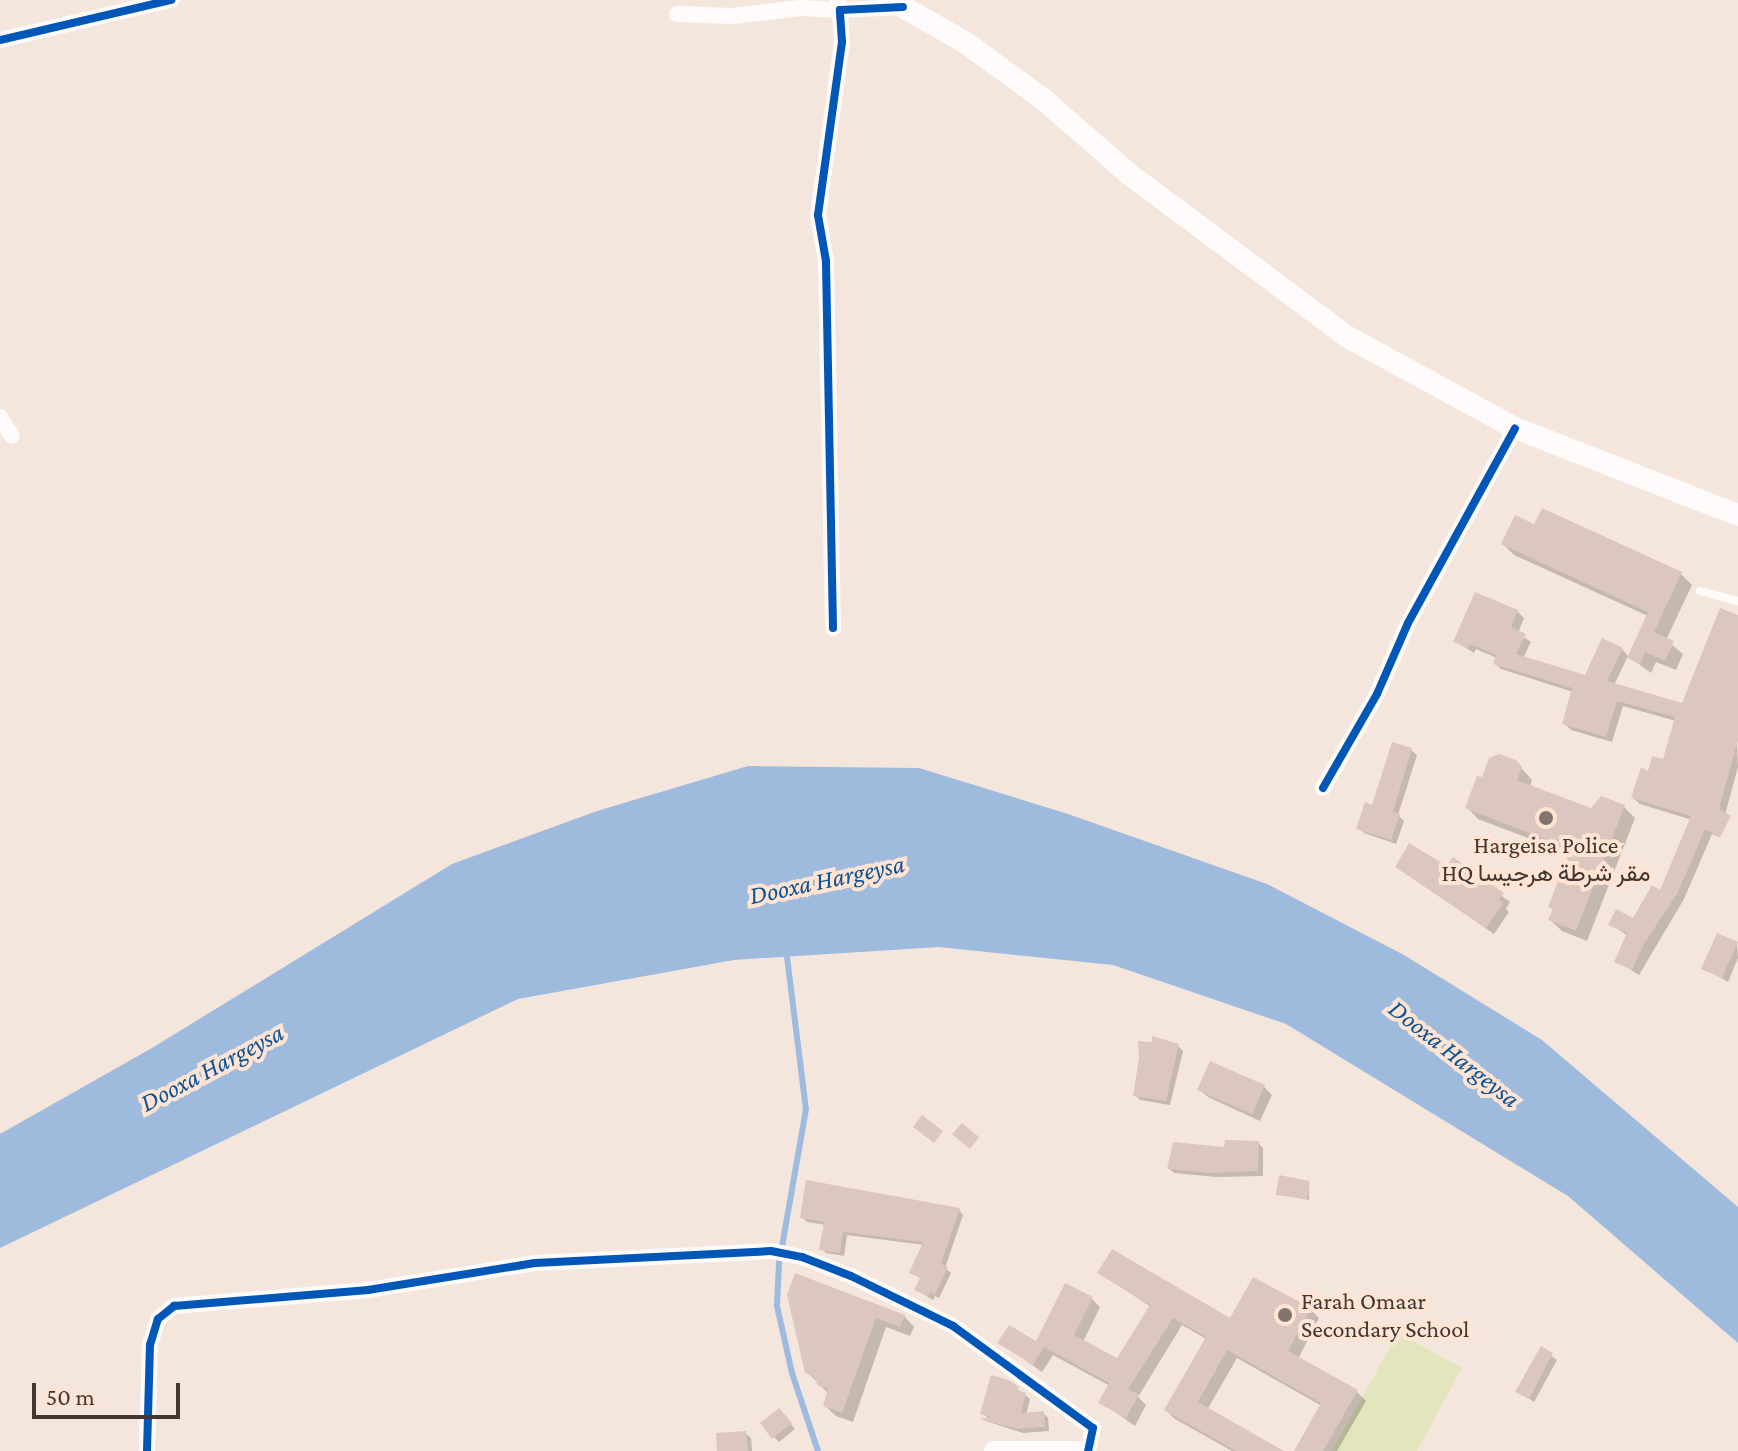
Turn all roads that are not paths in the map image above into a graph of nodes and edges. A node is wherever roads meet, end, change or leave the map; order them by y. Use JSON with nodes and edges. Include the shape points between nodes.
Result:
{"nodes":[{"id":1,"x":171,"y":0,"type":"edge"},
{"id":2,"x":902,"y":4,"type":"edge"},
{"id":3,"x":839,"y":5,"type":"edge"},
{"id":4,"x":677,"y":14,"type":"dead end"},
{"id":5,"x":0,"y":40,"type":"edge"},
{"id":6,"x":0,"y":417,"type":"edge"},
{"id":7,"x":1515,"y":428,"type":"junction"},
{"id":8,"x":12,"y":436,"type":"dead end"},
{"id":9,"x":1738,"y":515,"type":"edge"},
{"id":10,"x":1700,"y":591,"type":"dead end"},
{"id":11,"x":1738,"y":601,"type":"edge"},
{"id":12,"x":833,"y":628,"type":"dead end"},
{"id":13,"x":1323,"y":788,"type":"dead end"},
{"id":14,"x":147,"y":1451,"type":"edge"},
{"id":15,"x":994,"y":1451,"type":"edge"},
{"id":16,"x":1079,"y":1451,"type":"edge"},
{"id":17,"x":1088,"y":1451,"type":"edge"}],
"edges":[{"from":1,"to":5,"type":"street"},
{"from":2,"to":3,"type":"street"},
{"from":2,"to":7,"type":"main road","via":[[1030,89],[1129,174],[1346,336]]},
{"from":3,"to":4,"type":"street","via":[[733,16]]},
{"from":3,"to":12,"type":"street","via":[[842,42],[818,215],[826,261]]},
{"from":6,"to":8,"type":"street"},
{"from":7,"to":9,"type":"main road"},
{"from":7,"to":13,"type":"street"},
{"from":10,"to":11,"type":"lane"},
{"from":14,"to":17,"type":"street","via":[[150,1345],[158,1319],[174,1306],[368,1290],[535,1263],[771,1251],[851,1276],[953,1326],[1093,1428]]},
{"from":15,"to":16,"type":"street"}]}
